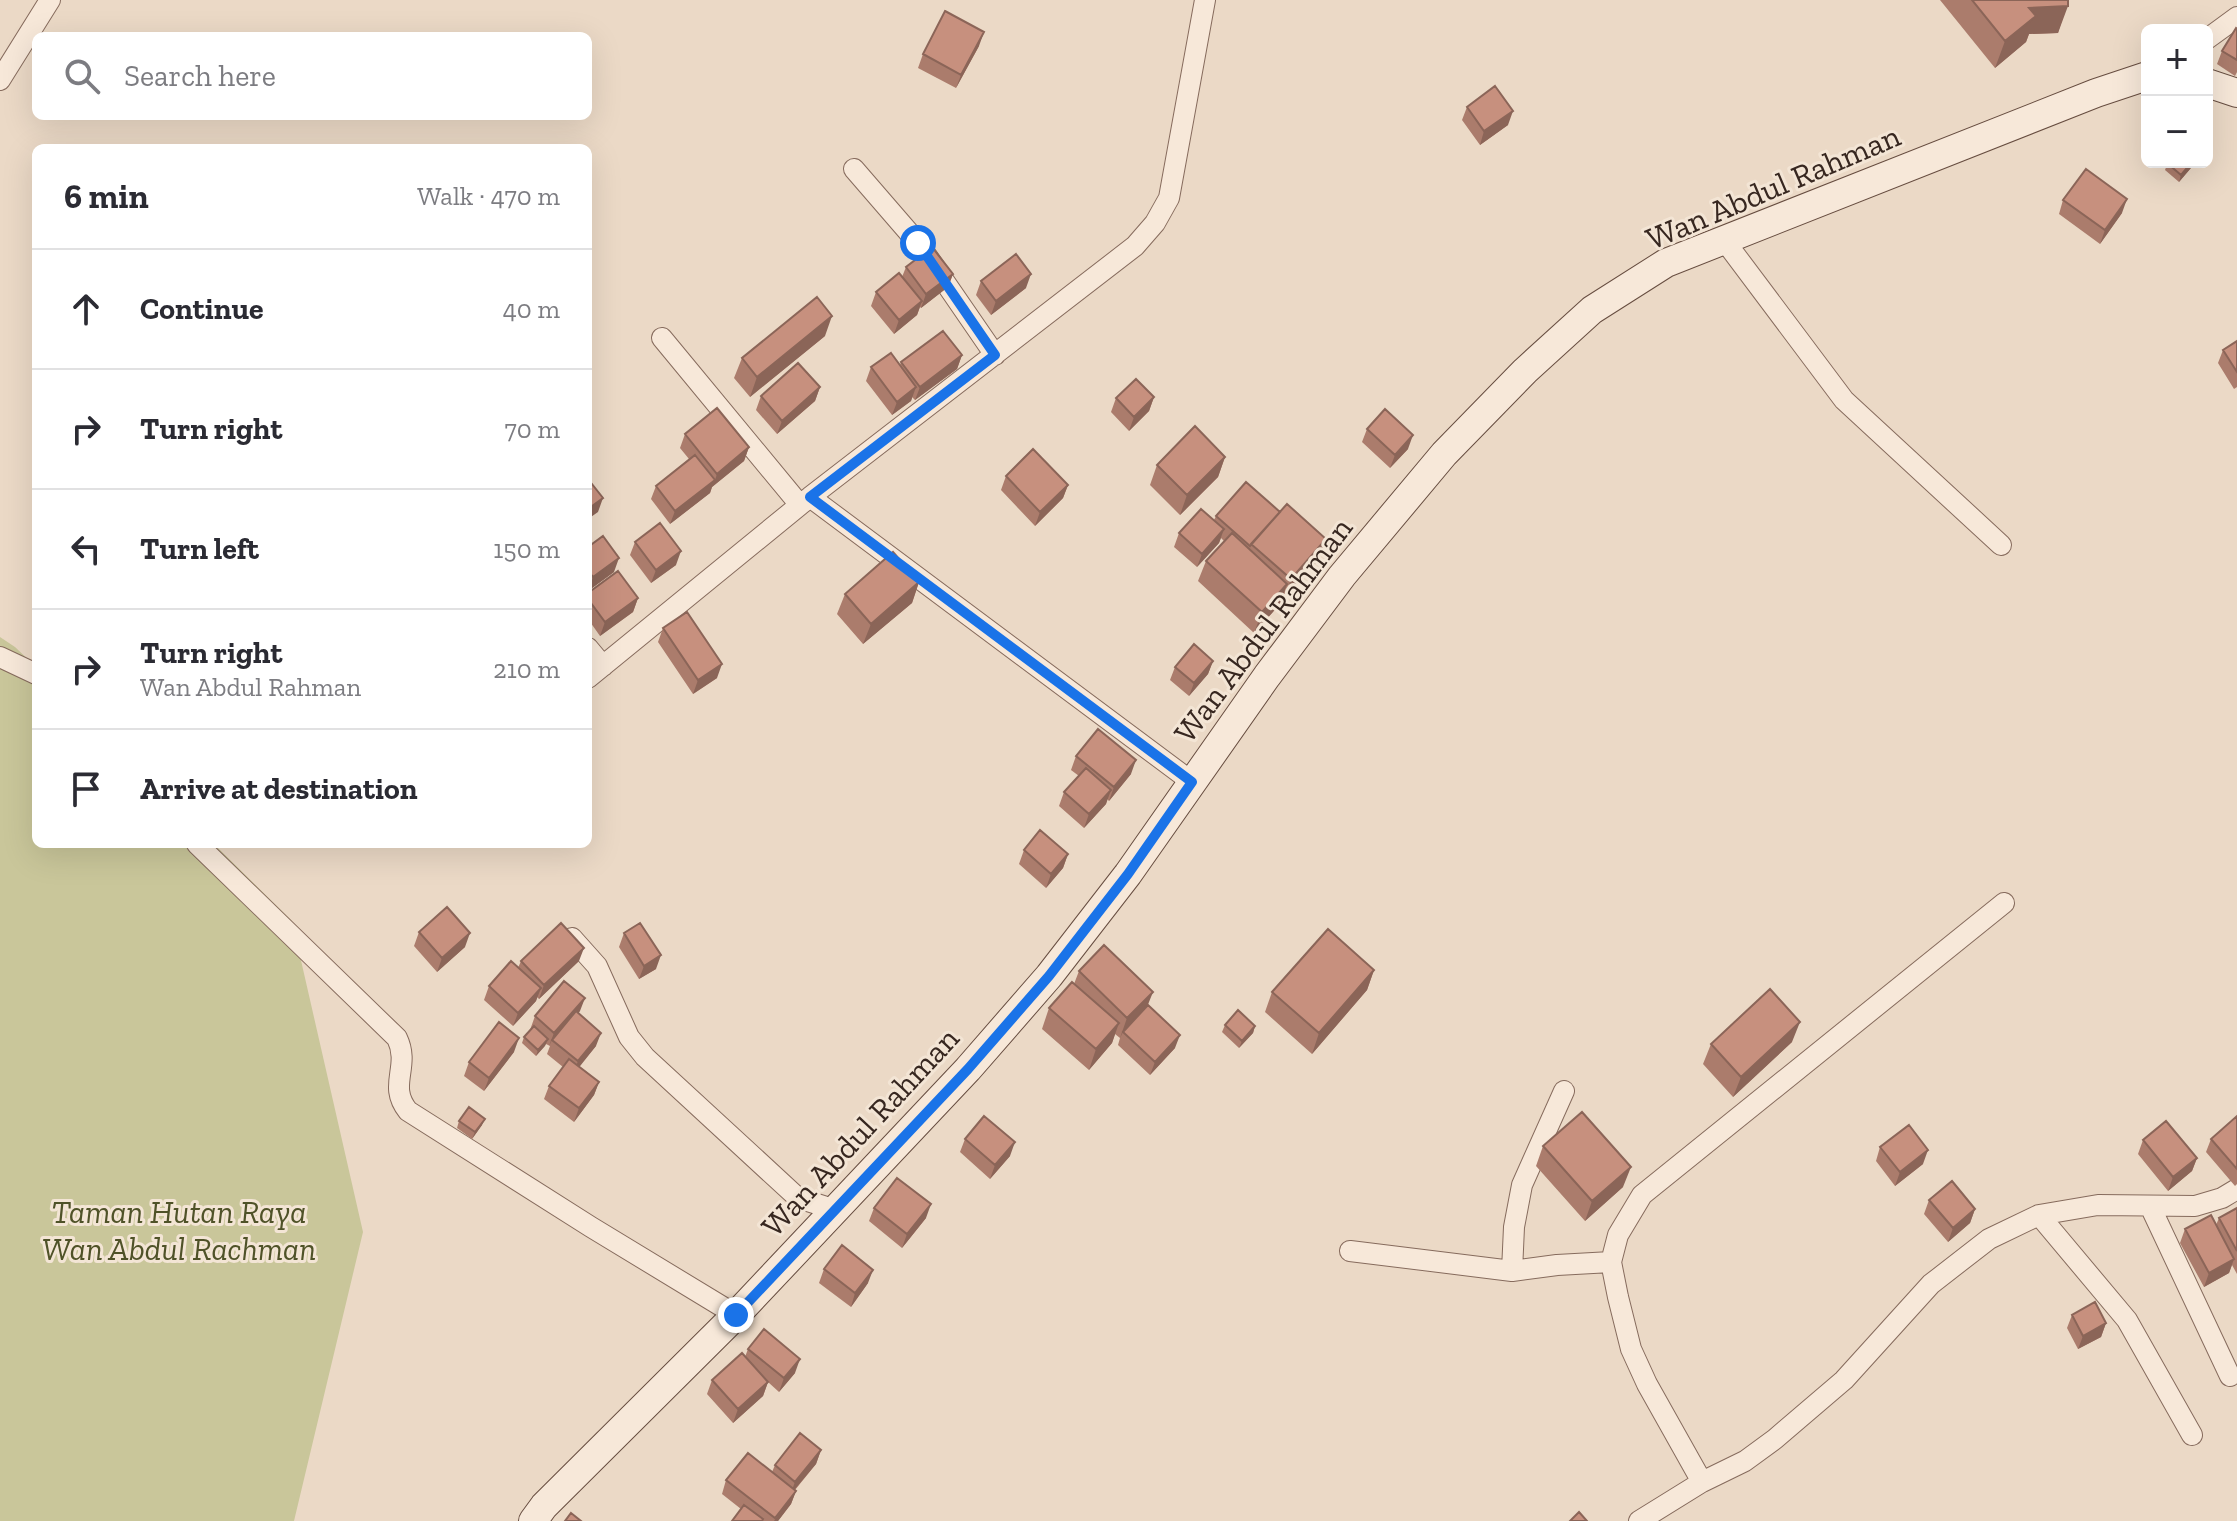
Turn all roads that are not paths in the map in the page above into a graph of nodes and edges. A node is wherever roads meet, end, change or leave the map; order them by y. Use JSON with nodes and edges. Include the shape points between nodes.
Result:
{"nodes":[{"id":1,"x":50,"y":0,"type":"edge"},
{"id":2,"x":1205,"y":0,"type":"edge"},
{"id":3,"x":2237,"y":17,"type":"edge"},
{"id":4,"x":2213,"y":35,"type":"edge"},
{"id":5,"x":2141,"y":78,"type":"edge"},
{"id":6,"x":0,"y":80,"type":"edge"},
{"id":7,"x":2213,"y":85,"type":"edge"},
{"id":8,"x":2237,"y":93,"type":"edge"},
{"id":9,"x":854,"y":169,"type":"dead end"},
{"id":10,"x":1724,"y":240,"type":"junction"},
{"id":11,"x":662,"y":338,"type":"dead end"},
{"id":12,"x":995,"y":355,"type":"junction"},
{"id":13,"x":805,"y":501,"type":"junction"},
{"id":14,"x":2001,"y":545,"type":"dead end"},
{"id":15,"x":0,"y":657,"type":"edge"},
{"id":16,"x":32,"y":672,"type":"edge"},
{"id":17,"x":595,"y":672,"type":"edge"},
{"id":18,"x":1192,"y":782,"type":"junction"},
{"id":19,"x":201,"y":848,"type":"edge"},
{"id":20,"x":2004,"y":903,"type":"dead end"},
{"id":21,"x":572,"y":938,"type":"edge"},
{"id":22,"x":1564,"y":1091,"type":"dead end"},
{"id":23,"x":2237,"y":1189,"type":"edge"},
{"id":24,"x":2150,"y":1206,"type":"junction"},
{"id":25,"x":836,"y":1210,"type":"junction"},
{"id":26,"x":2039,"y":1215,"type":"junction"},
{"id":27,"x":1350,"y":1251,"type":"dead end"},
{"id":28,"x":1611,"y":1262,"type":"junction"},
{"id":29,"x":1512,"y":1271,"type":"junction"},
{"id":30,"x":736,"y":1315,"type":"junction"},
{"id":31,"x":2230,"y":1376,"type":"dead end"},
{"id":32,"x":2192,"y":1435,"type":"dead end"},
{"id":33,"x":1702,"y":1482,"type":"junction"},
{"id":34,"x":533,"y":1521,"type":"edge"},
{"id":35,"x":1639,"y":1521,"type":"edge"}],
"edges":[{"from":1,"to":6,"type":"street"},
{"from":2,"to":12,"type":"street","via":[[1169,198],[1155,223],[1135,246]]},
{"from":3,"to":4,"type":"street"},
{"from":5,"to":10,"type":"street","name":"Wan Abdul Rahman"},
{"from":7,"to":8,"type":"street"},
{"from":9,"to":12,"type":"street","via":[[918,243]]},
{"from":10,"to":14,"type":"street","via":[[1844,400]]},
{"from":10,"to":18,"type":"street","name":"Wan Abdul Rahman","via":[[1666,263],[1592,310],[1474,423],[1342,576]]},
{"from":11,"to":13,"type":"street"},
{"from":12,"to":13,"type":"street"},
{"from":13,"to":17,"type":"street"},
{"from":13,"to":18,"type":"street"},
{"from":15,"to":16,"type":"street"},
{"from":18,"to":25,"type":"street","name":"Wan Abdul Rahman","via":[[1049,976]]},
{"from":19,"to":30,"type":"street","via":[[397,1038],[402,1049],[398,1092],[408,1111]]},
{"from":20,"to":28,"type":"street","via":[[1642,1195],[1618,1235]]},
{"from":21,"to":25,"type":"street","via":[[597,966],[629,1037],[645,1057],[798,1198]]},
{"from":22,"to":29,"type":"street","via":[[1522,1185]]},
{"from":23,"to":24,"type":"street","via":[[2195,1206]]},
{"from":24,"to":26,"type":"street","via":[[2098,1205]]},
{"from":24,"to":31,"type":"street"},
{"from":25,"to":30,"type":"street","name":"Wan Abdul Rahman"},
{"from":26,"to":32,"type":"street","via":[[2127,1320]]},
{"from":26,"to":33,"type":"street","via":[[1989,1239],[1931,1284],[1844,1380],[1745,1461]]},
{"from":27,"to":29,"type":"street"},
{"from":28,"to":29,"type":"street"},
{"from":28,"to":33,"type":"street","via":[[1631,1349]]},
{"from":30,"to":34,"type":"street","name":"Wan Abdul Rahman"},
{"from":33,"to":35,"type":"street"}]}
